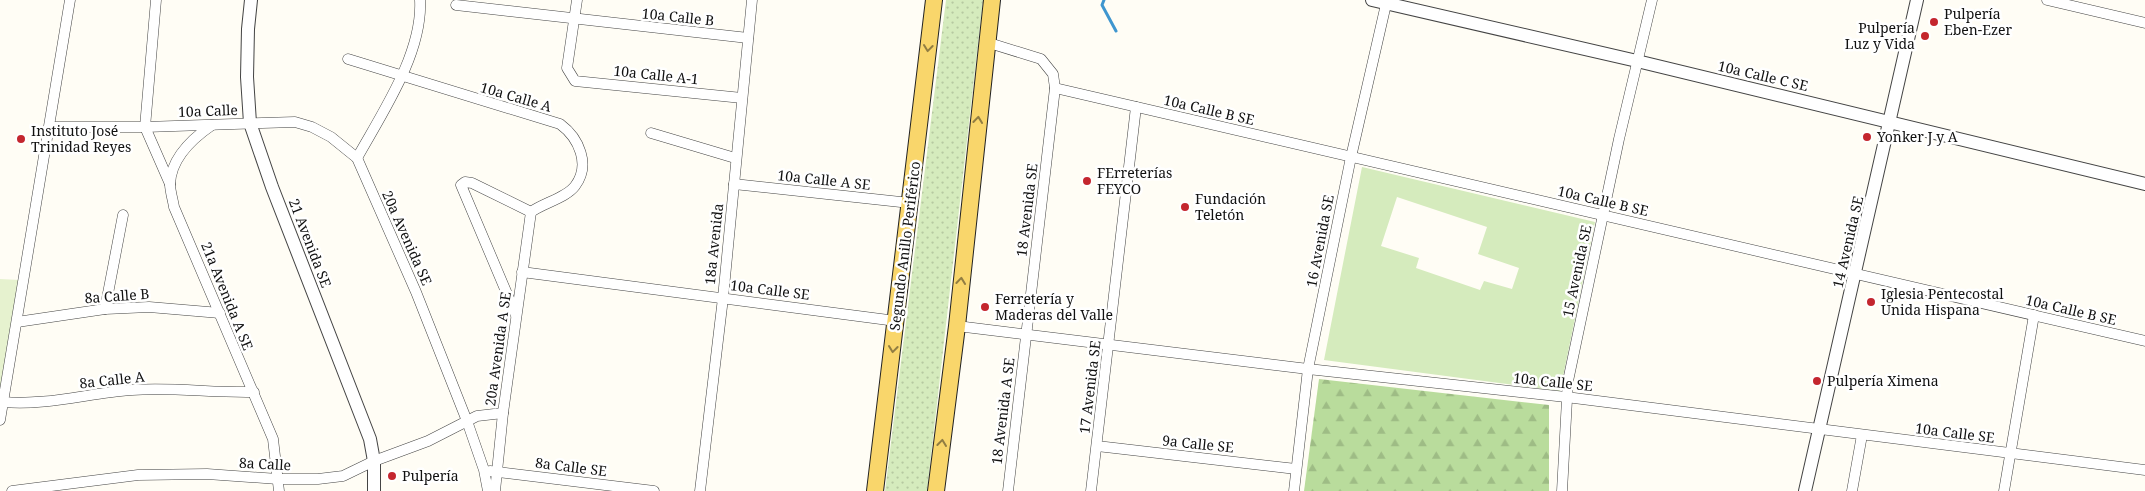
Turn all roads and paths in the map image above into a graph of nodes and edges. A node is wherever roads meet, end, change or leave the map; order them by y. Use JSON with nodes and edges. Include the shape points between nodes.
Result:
{"nodes":[{"id":1,"x":70,"y":0,"type":"edge"},
{"id":2,"x":156,"y":0,"type":"edge"},
{"id":3,"x":251,"y":0,"type":"edge"},
{"id":4,"x":420,"y":0,"type":"edge"},
{"id":5,"x":577,"y":0,"type":"edge"},
{"id":6,"x":752,"y":0,"type":"edge"},
{"id":7,"x":934,"y":0,"type":"edge"},
{"id":8,"x":992,"y":0,"type":"edge"},
{"id":9,"x":1372,"y":0,"type":"edge"},
{"id":10,"x":1652,"y":0,"type":"edge"},
{"id":11,"x":1917,"y":0,"type":"edge"},
{"id":12,"x":2047,"y":0,"type":"edge"},
{"id":13,"x":1387,"y":2,"type":"edge"},
{"id":14,"x":456,"y":5,"type":"dead end"},
{"id":15,"x":574,"y":20,"type":"junction"},
{"id":16,"x":2145,"y":23,"type":"edge"},
{"id":17,"x":748,"y":38,"type":"junction"},
{"id":18,"x":986,"y":42,"type":"junction"},
{"id":19,"x":348,"y":59,"type":"dead end"},
{"id":20,"x":1637,"y":61,"type":"junction"},
{"id":21,"x":402,"y":76,"type":"junction"},
{"id":22,"x":1055,"y":88,"type":"junction"},
{"id":23,"x":742,"y":98,"type":"junction"},
{"id":24,"x":1136,"y":107,"type":"junction"},
{"id":25,"x":1889,"y":121,"type":"junction"},
{"id":26,"x":250,"y":123,"type":"junction"},
{"id":27,"x":212,"y":124,"type":"junction"},
{"id":28,"x":51,"y":127,"type":"junction"},
{"id":29,"x":145,"y":127,"type":"junction"},
{"id":30,"x":651,"y":133,"type":"dead end"},
{"id":31,"x":1351,"y":157,"type":"junction"},
{"id":32,"x":357,"y":158,"type":"junction"},
{"id":33,"x":735,"y":158,"type":"junction"},
{"id":34,"x":170,"y":184,"type":"junction"},
{"id":35,"x":734,"y":184,"type":"junction"},
{"id":36,"x":2145,"y":184,"type":"edge"},
{"id":37,"x":910,"y":203,"type":"junction"},
{"id":38,"x":531,"y":212,"type":"junction"},
{"id":39,"x":123,"y":215,"type":"dead end"},
{"id":40,"x":1603,"y":215,"type":"junction"},
{"id":41,"x":522,"y":272,"type":"junction"},
{"id":42,"x":1856,"y":274,"type":"junction"},
{"id":43,"x":723,"y":298,"type":"junction"},
{"id":44,"x":105,"y":310,"type":"junction"},
{"id":45,"x":220,"y":313,"type":"junction"},
{"id":46,"x":2034,"y":315,"type":"junction"},
{"id":47,"x":516,"y":316,"type":"junction"},
{"id":48,"x":896,"y":320,"type":"junction"},
{"id":49,"x":17,"y":322,"type":"junction"},
{"id":50,"x":957,"y":326,"type":"junction"},
{"id":51,"x":1026,"y":335,"type":"junction"},
{"id":52,"x":2145,"y":341,"type":"edge"},
{"id":53,"x":1109,"y":344,"type":"junction"},
{"id":54,"x":1308,"y":369,"type":"junction"},
{"id":55,"x":254,"y":392,"type":"junction"},
{"id":56,"x":1566,"y":397,"type":"junction"},
{"id":57,"x":3,"y":402,"type":"junction"},
{"id":58,"x":503,"y":413,"type":"junction"},
{"id":59,"x":0,"y":420,"type":"edge"},
{"id":60,"x":467,"y":421,"type":"junction"},
{"id":61,"x":1820,"y":428,"type":"junction"},
{"id":62,"x":1862,"y":435,"type":"junction"},
{"id":63,"x":1097,"y":446,"type":"junction"},
{"id":64,"x":2011,"y":454,"type":"junction"},
{"id":65,"x":374,"y":461,"type":"junction"},
{"id":66,"x":1296,"y":469,"type":"junction"},
{"id":67,"x":484,"y":470,"type":"junction"},
{"id":68,"x":2145,"y":470,"type":"edge"},
{"id":69,"x":497,"y":471,"type":"junction"},
{"id":70,"x":278,"y":479,"type":"junction"},
{"id":71,"x":12,"y":491,"type":"edge"},
{"id":72,"x":278,"y":491,"type":"edge"},
{"id":73,"x":374,"y":491,"type":"edge"},
{"id":74,"x":488,"y":491,"type":"edge"},
{"id":75,"x":495,"y":491,"type":"edge"},
{"id":76,"x":654,"y":491,"type":"edge"},
{"id":77,"x":700,"y":491,"type":"edge"},
{"id":78,"x":875,"y":491,"type":"edge"},
{"id":79,"x":936,"y":491,"type":"edge"},
{"id":80,"x":1008,"y":491,"type":"edge"},
{"id":81,"x":1091,"y":491,"type":"edge"},
{"id":82,"x":1294,"y":491,"type":"edge"},
{"id":83,"x":1562,"y":491,"type":"edge"},
{"id":84,"x":1805,"y":491,"type":"edge"},
{"id":85,"x":1852,"y":491,"type":"edge"},
{"id":86,"x":2004,"y":491,"type":"edge"}],
"edges":[{"from":1,"to":28,"type":"street"},
{"from":2,"to":29,"type":"street"},
{"from":3,"to":26,"type":"street","name":"21 Avenida SE","via":[[247,77]]},
{"from":4,"to":21,"type":"street","via":[[421,14]]},
{"from":5,"to":15,"type":"street"},
{"from":6,"to":17,"type":"street","name":"18a Avenida"},
{"from":7,"to":37,"type":"main road","name":"Segundo Anillo Periférico","one_way":true},
{"from":8,"to":18,"type":"main road"},
{"from":9,"to":13,"type":"street","name":"10a Calle C SE"},
{"from":10,"to":20,"type":"street","name":"15 Avenida SE"},
{"from":11,"to":25,"type":"street","name":"14 Avenida SE"},
{"from":12,"to":16,"type":"street"},
{"from":13,"to":20,"type":"street","name":"10a Calle C SE"},
{"from":13,"to":31,"type":"street","name":"16 Avenida SE"},
{"from":14,"to":15,"type":"street","name":"10a Calle B"},
{"from":15,"to":17,"type":"street","name":"10a Calle B"},
{"from":15,"to":23,"type":"street","name":"10a Calle A-1","via":[[567,68],[575,81]]},
{"from":17,"to":23,"type":"street","name":"18a Avenida"},
{"from":18,"to":22,"type":"street","via":[[1041,59],[1053,74]]},
{"from":50,"to":18,"type":"main road","one_way":true},
{"from":19,"to":21,"type":"street","name":"10a Calle A"},
{"from":20,"to":25,"type":"street","name":"10a Calle C SE"},
{"from":20,"to":40,"type":"street","name":"15 Avenida SE"},
{"from":21,"to":32,"type":"street"},
{"from":21,"to":38,"type":"street","name":"10a Calle A","via":[[539,117],[560,124],[571,132],[582,160],[581,174],[575,187]]},
{"from":22,"to":24,"type":"street","name":"10a Calle B SE"},
{"from":22,"to":51,"type":"street","name":"18 Avenida SE"},
{"from":23,"to":33,"type":"street","name":"18a Avenida"},
{"from":24,"to":31,"type":"street","name":"10a Calle B SE"},
{"from":24,"to":53,"type":"street","name":"17 Avenida SE"},
{"from":25,"to":36,"type":"street","name":"10a Calle C SE"},
{"from":25,"to":42,"type":"street","name":"14 Avenida SE"},
{"from":26,"to":27,"type":"street","name":"10a Calle"},
{"from":26,"to":32,"type":"street","name":"10a Calle","via":[[295,122],[312,127],[331,137]]},
{"from":26,"to":65,"type":"street","name":"21 Avenida SE","via":[[370,439]]},
{"from":27,"to":29,"type":"street","name":"10a Calle"},
{"from":27,"to":34,"type":"street","name":"21a Avenida A SE","via":[[185,148],[176,161]]},
{"from":28,"to":29,"type":"street","name":"10a Calle"},
{"from":28,"to":49,"type":"street"},
{"from":29,"to":34,"type":"street"},
{"from":30,"to":33,"type":"street"},
{"from":31,"to":40,"type":"street","name":"10a Calle B SE"},
{"from":31,"to":54,"type":"street","name":"16 Avenida SE"},
{"from":32,"to":60,"type":"street","name":"20a Avenida SE","via":[[416,292]]},
{"from":33,"to":35,"type":"street","name":"18a Avenida"},
{"from":34,"to":45,"type":"street","name":"21a Avenida A SE","via":[[174,207]]},
{"from":35,"to":37,"type":"street","name":"10a Calle A SE"},
{"from":35,"to":43,"type":"street","name":"18a Avenida"},
{"from":37,"to":48,"type":"main road","name":"Segundo Anillo Periférico"},
{"from":38,"to":41,"type":"street","name":"20a Avenida A SE"},
{"from":38,"to":47,"type":"street","via":[[472,183],[462,183],[462,192]]},
{"from":39,"to":44,"type":"street"},
{"from":40,"to":42,"type":"street","name":"10a Calle B SE"},
{"from":40,"to":56,"type":"street","name":"15 Avenida SE"},
{"from":41,"to":43,"type":"street","name":"10a Calle SE"},
{"from":41,"to":47,"type":"street","name":"20a Avenida A SE"},
{"from":42,"to":46,"type":"street","name":"10a Calle B SE"},
{"from":42,"to":61,"type":"street","name":"14 Avenida SE"},
{"from":43,"to":48,"type":"street","name":"10a Calle SE"},
{"from":43,"to":77,"type":"street","name":"18a Avenida"},
{"from":44,"to":45,"type":"street","name":"8a Calle B","via":[[149,307]]},
{"from":44,"to":49,"type":"street","name":"8a Calle B"},
{"from":45,"to":55,"type":"street","name":"21a Avenida A SE"},
{"from":46,"to":52,"type":"street","name":"10a Calle B SE"},
{"from":46,"to":64,"type":"street"},
{"from":47,"to":58,"type":"street","name":"20a Avenida A SE"},
{"from":48,"to":78,"type":"main road","name":"Segundo Anillo Periférico","one_way":true},
{"from":49,"to":57,"type":"street"},
{"from":50,"to":51,"type":"street","name":"10a Calle SE"},
{"from":79,"to":50,"type":"main road","one_way":true},
{"from":51,"to":53,"type":"street","name":"10a Calle SE"},
{"from":51,"to":80,"type":"street","name":"18 Avenida A SE"},
{"from":53,"to":54,"type":"street","name":"10a Calle SE"},
{"from":53,"to":63,"type":"street","name":"17 Avenida SE"},
{"from":54,"to":56,"type":"street","name":"10a Calle SE"},
{"from":54,"to":66,"type":"street","name":"16 Avenida SE"},
{"from":55,"to":57,"type":"street","name":"8a Calle A","via":[[132,389],[60,400],[19,404]]},
{"from":55,"to":70,"type":"street","name":"21a Avenida A SE","via":[[273,439]]},
{"from":56,"to":61,"type":"street","name":"10a Calle SE"},
{"from":56,"to":83,"type":"street","name":"15 Avenida SE"},
{"from":57,"to":59,"type":"street"},
{"from":58,"to":60,"type":"street","name":"8a Calle"},
{"from":58,"to":69,"type":"street","name":"20a Avenida A SE"},
{"from":60,"to":65,"type":"street","name":"8a Calle","via":[[428,441]]},
{"from":60,"to":67,"type":"street","name":"20a Avenida SE"},
{"from":61,"to":62,"type":"street","name":"10a Calle SE"},
{"from":61,"to":84,"type":"street","name":"14 Avenida SE"},
{"from":62,"to":64,"type":"street","name":"10a Calle SE"},
{"from":62,"to":85,"type":"street"},
{"from":63,"to":66,"type":"street","name":"9a Calle SE"},
{"from":63,"to":81,"type":"street","name":"17 Avenida SE"},
{"from":64,"to":68,"type":"street","name":"10a Calle SE"},
{"from":64,"to":86,"type":"street"},
{"from":65,"to":70,"type":"street","name":"8a Calle","via":[[343,476]]},
{"from":65,"to":73,"type":"street","name":"21 Avenida SE"},
{"from":66,"to":82,"type":"street","name":"16 Avenida SE"},
{"from":67,"to":69,"type":"street","name":"8a Calle SE"},
{"from":67,"to":74,"type":"street","name":"20a Avenida SE"},
{"from":69,"to":75,"type":"street","name":"20a Avenida A SE"},
{"from":69,"to":76,"type":"street","name":"8a Calle SE"},
{"from":70,"to":71,"type":"street","name":"8a Calle","via":[[207,474],[138,476]]},
{"from":70,"to":72,"type":"street","name":"21a Avenida A SE"}]}
